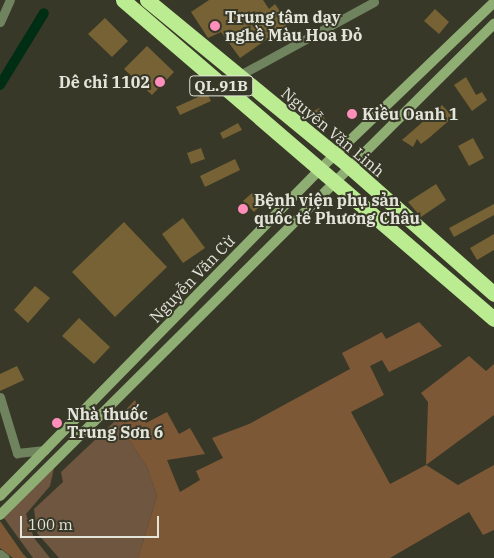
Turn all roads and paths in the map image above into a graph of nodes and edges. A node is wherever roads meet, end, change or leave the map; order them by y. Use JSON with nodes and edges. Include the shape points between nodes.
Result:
{"nodes":[{"id":1,"x":10,"y":0,"type":"edge"},
{"id":2,"x":123,"y":0,"type":"edge"},
{"id":3,"x":147,"y":0,"type":"edge"},
{"id":4,"x":374,"y":2,"type":"dead end"},
{"id":5,"x":494,"y":2,"type":"edge"},
{"id":6,"x":0,"y":22,"type":"edge"},
{"id":7,"x":494,"y":24,"type":"edge"},
{"id":8,"x":238,"y":76,"type":"junction"},
{"id":9,"x":336,"y":155,"type":"junction"},
{"id":10,"x":350,"y":167,"type":"junction"},
{"id":11,"x":318,"y":171,"type":"junction"},
{"id":12,"x":332,"y":183,"type":"junction"},
{"id":13,"x":494,"y":294,"type":"edge"},
{"id":14,"x":494,"y":319,"type":"edge"},
{"id":15,"x":100,"y":395,"type":"junction"},
{"id":16,"x":0,"y":398,"type":"edge"},
{"id":17,"x":110,"y":404,"type":"junction"},
{"id":18,"x":45,"y":450,"type":"junction"},
{"id":19,"x":4,"y":492,"type":"edge"},
{"id":20,"x":0,"y":515,"type":"edge"},
{"id":21,"x":0,"y":554,"type":"edge"},
{"id":22,"x":5,"y":558,"type":"edge"}],
"edges":[{"from":1,"to":6,"type":"street"},
{"from":2,"to":11,"type":"highway","number":"QL.91B"},
{"from":3,"to":8,"type":"highway","name":"Nguyễn Văn Linh","number":"QL.91B"},
{"from":4,"to":8,"type":"street"},
{"from":5,"to":9,"type":"main road","name":"Nguyễn Văn Cừ"},
{"from":7,"to":10,"type":"main road","name":"Nguyễn Văn Cừ"},
{"from":8,"to":9,"type":"highway","name":"Nguyễn Văn Linh","number":"QL.91B"},
{"from":9,"to":10,"type":"highway","name":"Nguyễn Văn Linh","number":"QL.91B"},
{"from":9,"to":11,"type":"main road","name":"Nguyễn Văn Cừ"},
{"from":10,"to":12,"type":"main road","name":"Nguyễn Văn Cừ"},
{"from":10,"to":13,"type":"highway","name":"Nguyễn Văn Linh","number":"QL.91B"},
{"from":11,"to":12,"type":"highway","number":"QL.91B"},
{"from":11,"to":15,"type":"main road","name":"Nguyễn Văn Cừ"},
{"from":12,"to":14,"type":"highway","number":"QL.91B"},
{"from":12,"to":17,"type":"main road","name":"Nguyễn Văn Cừ"},
{"from":15,"to":17,"type":"main road"},
{"from":15,"to":18,"type":"main road","name":"Nguyễn Văn Cừ"},
{"from":16,"to":18,"type":"street","via":[[17,453]]},
{"from":17,"to":20,"type":"main road","name":"Nguyễn Văn Cừ"},
{"from":18,"to":19,"type":"main road","name":"Nguyễn Văn Cừ"},
{"from":21,"to":22,"type":"street"}]}
